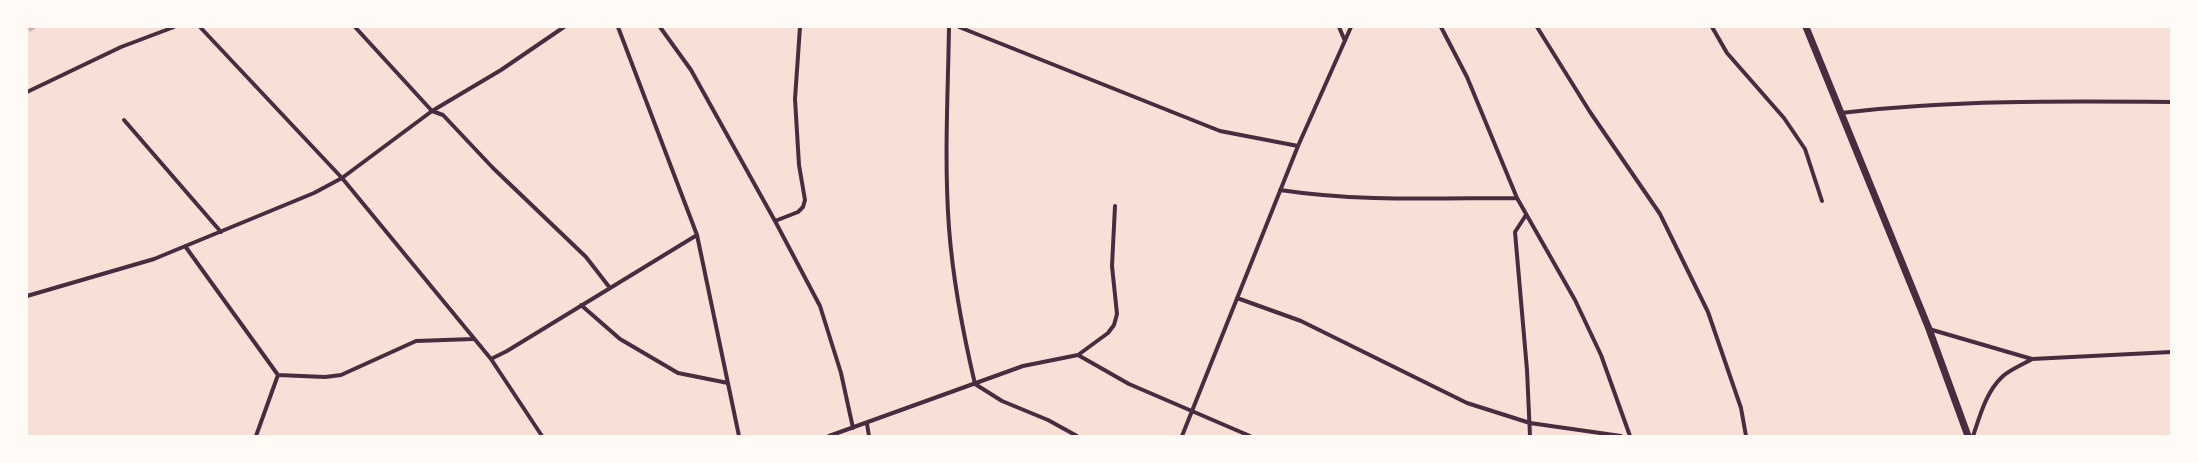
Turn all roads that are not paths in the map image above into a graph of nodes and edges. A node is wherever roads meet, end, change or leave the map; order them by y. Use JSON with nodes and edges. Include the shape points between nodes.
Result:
{"nodes":[{"id":1,"x":174,"y":27,"type":"edge"},
{"id":2,"x":200,"y":27,"type":"edge"},
{"id":3,"x":355,"y":27,"type":"edge"},
{"id":4,"x":564,"y":27,"type":"edge"},
{"id":5,"x":618,"y":27,"type":"edge"},
{"id":6,"x":660,"y":27,"type":"edge"},
{"id":7,"x":800,"y":27,"type":"edge"},
{"id":8,"x":949,"y":27,"type":"edge"},
{"id":9,"x":959,"y":27,"type":"edge"},
{"id":10,"x":1339,"y":27,"type":"edge"},
{"id":11,"x":1351,"y":27,"type":"edge"},
{"id":12,"x":1441,"y":27,"type":"edge"},
{"id":13,"x":1537,"y":27,"type":"edge"},
{"id":14,"x":1712,"y":27,"type":"edge"},
{"id":15,"x":1806,"y":27,"type":"edge"},
{"id":16,"x":1345,"y":41,"type":"junction"},
{"id":17,"x":27,"y":92,"type":"edge"},
{"id":18,"x":2171,"y":102,"type":"edge"},
{"id":19,"x":432,"y":111,"type":"junction"},
{"id":20,"x":1841,"y":114,"type":"junction"},
{"id":21,"x":124,"y":120,"type":"dead end"},
{"id":22,"x":1298,"y":146,"type":"junction"},
{"id":23,"x":342,"y":178,"type":"junction"},
{"id":24,"x":1280,"y":190,"type":"junction"},
{"id":25,"x":1517,"y":198,"type":"junction"},
{"id":26,"x":1822,"y":201,"type":"dead end"},
{"id":27,"x":1115,"y":206,"type":"dead end"},
{"id":28,"x":1526,"y":215,"type":"junction"},
{"id":29,"x":775,"y":221,"type":"junction"},
{"id":30,"x":221,"y":232,"type":"junction"},
{"id":31,"x":697,"y":235,"type":"junction"},
{"id":32,"x":185,"y":246,"type":"junction"},
{"id":33,"x":610,"y":288,"type":"junction"},
{"id":34,"x":27,"y":296,"type":"edge"},
{"id":35,"x":1238,"y":298,"type":"junction"},
{"id":36,"x":581,"y":305,"type":"junction"},
{"id":37,"x":1929,"y":329,"type":"junction"},
{"id":38,"x":473,"y":339,"type":"junction"},
{"id":39,"x":2171,"y":352,"type":"edge"},
{"id":40,"x":1078,"y":355,"type":"junction"},
{"id":41,"x":491,"y":359,"type":"junction"},
{"id":42,"x":2032,"y":359,"type":"junction"},
{"id":43,"x":278,"y":375,"type":"junction"},
{"id":44,"x":728,"y":383,"type":"junction"},
{"id":45,"x":975,"y":384,"type":"junction"},
{"id":46,"x":1192,"y":412,"type":"junction"},
{"id":47,"x":1530,"y":423,"type":"junction"},
{"id":48,"x":867,"y":424,"type":"junction"},
{"id":49,"x":853,"y":428,"type":"junction"},
{"id":50,"x":256,"y":436,"type":"edge"},
{"id":51,"x":542,"y":436,"type":"edge"},
{"id":52,"x":739,"y":436,"type":"edge"},
{"id":53,"x":829,"y":436,"type":"edge"},
{"id":54,"x":869,"y":436,"type":"edge"},
{"id":55,"x":1077,"y":436,"type":"edge"},
{"id":56,"x":1182,"y":436,"type":"edge"},
{"id":57,"x":1250,"y":436,"type":"edge"},
{"id":58,"x":1530,"y":436,"type":"edge"},
{"id":59,"x":1622,"y":436,"type":"edge"},
{"id":60,"x":1630,"y":436,"type":"edge"},
{"id":61,"x":1746,"y":436,"type":"edge"},
{"id":62,"x":1968,"y":436,"type":"edge"},
{"id":63,"x":1973,"y":436,"type":"edge"}],
"edges":[{"from":1,"to":17,"type":"street","via":[[121,46]]},
{"from":2,"to":23,"type":"street"},
{"from":3,"to":19,"type":"street"},
{"from":4,"to":19,"type":"street","via":[[502,70]]},
{"from":5,"to":31,"type":"street"},
{"from":6,"to":29,"type":"street","via":[[691,70]]},
{"from":7,"to":29,"type":"street","via":[[795,99],[799,165],[805,200],[798,212]]},
{"from":8,"to":45,"type":"street","via":[[949,228],[959,318]]},
{"from":9,"to":22,"type":"street","via":[[1220,131]]},
{"from":10,"to":16,"type":"street"},
{"from":11,"to":16,"type":"street"},
{"from":12,"to":25,"type":"street","via":[[1467,77]]},
{"from":13,"to":61,"type":"street","via":[[1590,112],[1660,214],[1708,312],[1741,408]]},
{"from":14,"to":26,"type":"street","via":[[1727,53],[1784,118],[1805,149]]},
{"from":15,"to":20,"type":"street"},
{"from":16,"to":22,"type":"street"},
{"from":18,"to":20,"type":"street","via":[[2030,102],[1898,106]]},
{"from":19,"to":23,"type":"street"},
{"from":19,"to":33,"type":"street","via":[[443,116],[586,257]]},
{"from":20,"to":37,"type":"street"},
{"from":21,"to":30,"type":"street"},
{"from":22,"to":24,"type":"street"},
{"from":23,"to":30,"type":"street"},
{"from":23,"to":38,"type":"street"},
{"from":24,"to":25,"type":"street","via":[[1366,199]]},
{"from":24,"to":35,"type":"street"},
{"from":25,"to":28,"type":"street"},
{"from":27,"to":40,"type":"street","via":[[1112,266],[1117,314],[1108,333]]},
{"from":28,"to":47,"type":"street","via":[[1515,232]]},
{"from":28,"to":60,"type":"street","via":[[1575,300],[1601,355]]},
{"from":29,"to":49,"type":"street","via":[[820,306],[841,373]]},
{"from":30,"to":32,"type":"street"},
{"from":31,"to":33,"type":"street"},
{"from":31,"to":44,"type":"street"},
{"from":32,"to":34,"type":"street","via":[[154,259]]},
{"from":32,"to":43,"type":"street"},
{"from":33,"to":36,"type":"street"},
{"from":35,"to":46,"type":"street"},
{"from":35,"to":47,"type":"street","via":[[1301,321],[1467,403]]},
{"from":36,"to":41,"type":"street"},
{"from":36,"to":44,"type":"street","via":[[620,339],[678,373]]},
{"from":37,"to":42,"type":"street"},
{"from":37,"to":62,"type":"street"},
{"from":38,"to":41,"type":"street"},
{"from":38,"to":43,"type":"street","via":[[416,341],[341,375]]},
{"from":39,"to":42,"type":"street"},
{"from":40,"to":45,"type":"street","via":[[1023,366]]},
{"from":40,"to":46,"type":"street","via":[[1129,384]]},
{"from":41,"to":51,"type":"street"},
{"from":42,"to":63,"type":"street","via":[[2002,376],[1993,388]]},
{"from":43,"to":50,"type":"street"},
{"from":44,"to":52,"type":"street"},
{"from":45,"to":48,"type":"street"},
{"from":45,"to":55,"type":"street","via":[[1002,401],[1048,420]]},
{"from":46,"to":56,"type":"street"},
{"from":46,"to":57,"type":"street"},
{"from":47,"to":58,"type":"street"},
{"from":47,"to":59,"type":"street"},
{"from":48,"to":49,"type":"street"},
{"from":48,"to":54,"type":"street"},
{"from":49,"to":53,"type":"street"}]}
